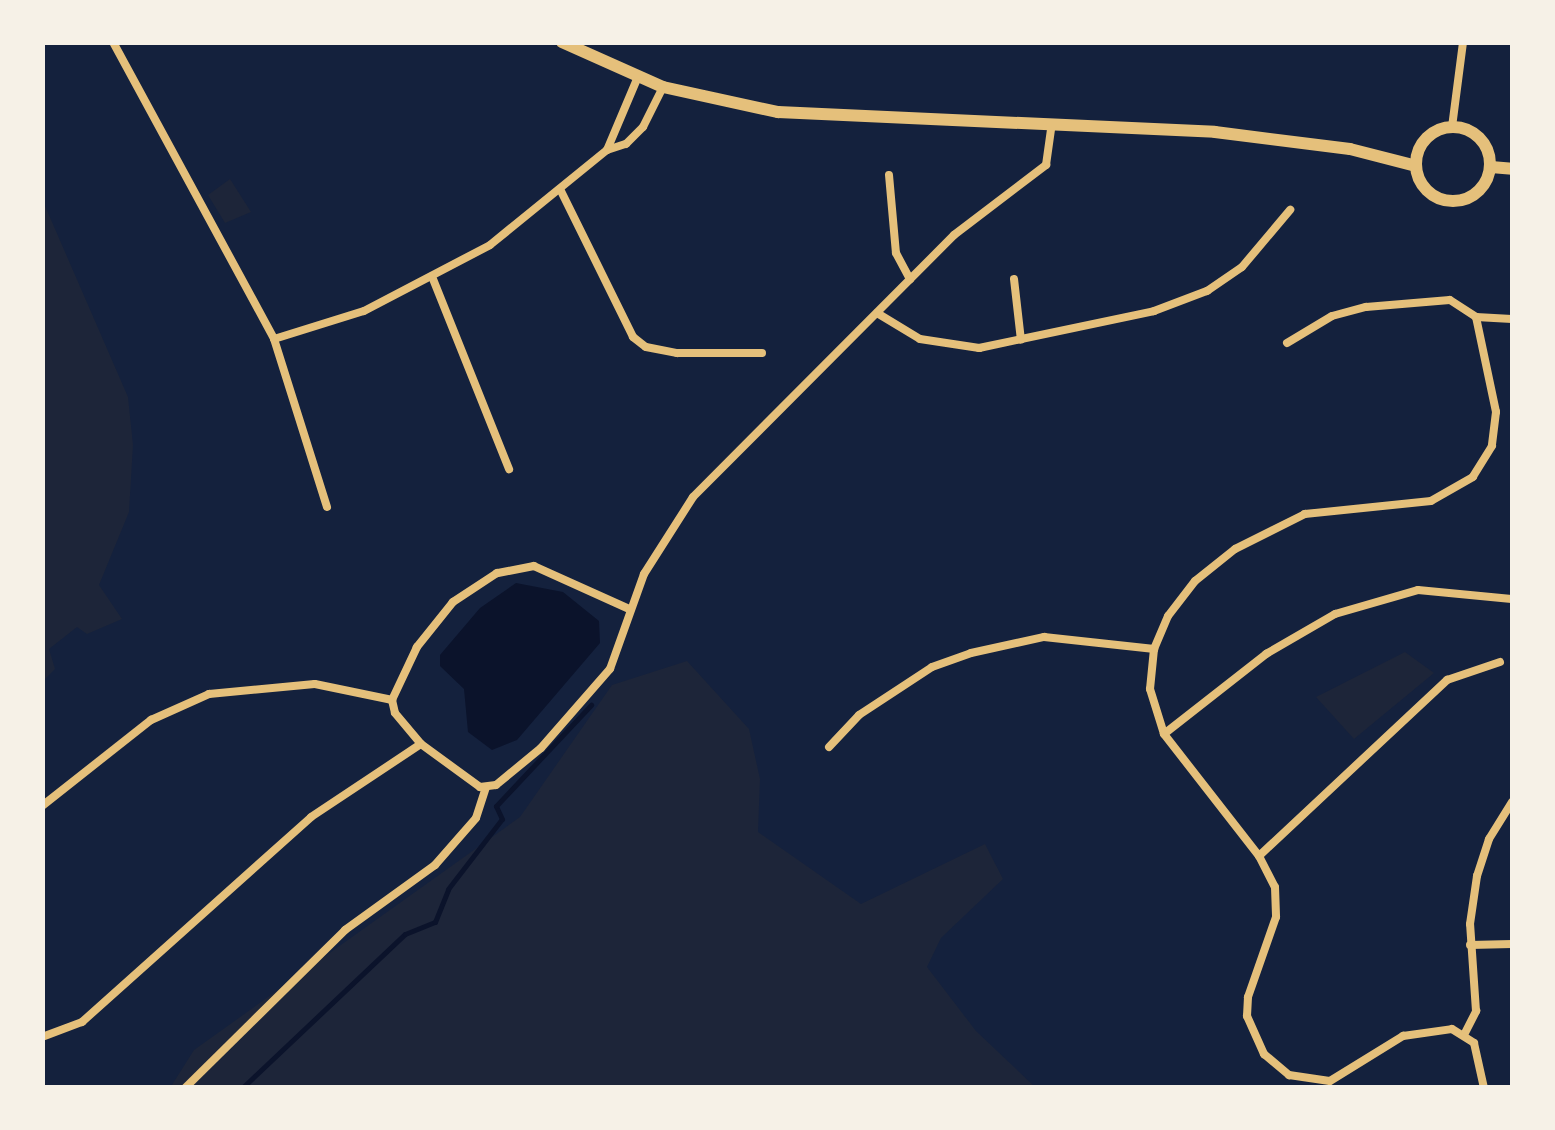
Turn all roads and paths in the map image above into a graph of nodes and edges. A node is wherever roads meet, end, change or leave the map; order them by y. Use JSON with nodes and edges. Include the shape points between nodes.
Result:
{"nodes":[{"id":1,"x":114,"y":42,"type":"edge"},
{"id":2,"x":562,"y":42,"type":"edge"},
{"id":3,"x":1463,"y":42,"type":"edge"},
{"id":4,"x":638,"y":78,"type":"junction"},
{"id":5,"x":663,"y":87,"type":"junction"},
{"id":6,"x":1452,"y":127,"type":"junction"},
{"id":7,"x":1051,"y":130,"type":"junction"},
{"id":8,"x":607,"y":150,"type":"junction"},
{"id":9,"x":1416,"y":166,"type":"junction"},
{"id":10,"x":1490,"y":167,"type":"junction"},
{"id":11,"x":1512,"y":169,"type":"edge"},
{"id":12,"x":889,"y":176,"type":"dead end"},
{"id":13,"x":560,"y":188,"type":"junction"},
{"id":14,"x":1290,"y":210,"type":"dead end"},
{"id":15,"x":433,"y":279,"type":"junction"},
{"id":16,"x":910,"y":279,"type":"junction"},
{"id":17,"x":1014,"y":279,"type":"dead end"},
{"id":18,"x":877,"y":313,"type":"junction"},
{"id":19,"x":1476,"y":317,"type":"junction"},
{"id":20,"x":1512,"y":318,"type":"edge"},
{"id":21,"x":274,"y":339,"type":"junction"},
{"id":22,"x":1021,"y":340,"type":"junction"},
{"id":23,"x":1287,"y":343,"type":"dead end"},
{"id":24,"x":762,"y":353,"type":"dead end"},
{"id":25,"x":510,"y":469,"type":"dead end"},
{"id":26,"x":327,"y":506,"type":"dead end"},
{"id":27,"x":1512,"y":600,"type":"edge"},
{"id":28,"x":627,"y":608,"type":"junction"},
{"id":29,"x":1154,"y":649,"type":"junction"},
{"id":30,"x":1500,"y":662,"type":"dead end"},
{"id":31,"x":392,"y":700,"type":"junction"},
{"id":32,"x":1164,"y":734,"type":"junction"},
{"id":33,"x":421,"y":744,"type":"junction"},
{"id":34,"x":829,"y":747,"type":"dead end"},
{"id":35,"x":486,"y":788,"type":"junction"},
{"id":36,"x":1512,"y":802,"type":"edge"},
{"id":37,"x":42,"y":806,"type":"edge"},
{"id":38,"x":1259,"y":856,"type":"junction"},
{"id":39,"x":1512,"y":944,"type":"edge"},
{"id":40,"x":1470,"y":945,"type":"junction"},
{"id":41,"x":1465,"y":1033,"type":"junction"},
{"id":42,"x":42,"y":1037,"type":"edge"},
{"id":43,"x":185,"y":1088,"type":"edge"},
{"id":44,"x":1484,"y":1088,"type":"edge"}],
"edges":[{"from":1,"to":21,"type":"street"},
{"from":2,"to":4,"type":"main road"},
{"from":3,"to":6,"type":"street"},
{"from":4,"to":5,"type":"main road"},
{"from":4,"to":8,"type":"street"},
{"from":5,"to":7,"type":"main road","via":[[778,112]]},
{"from":5,"to":8,"type":"street","via":[[644,127]]},
{"from":6,"to":9,"type":"main road","via":[[1426,139]]},
{"from":6,"to":10,"type":"main road","via":[[1476,134]]},
{"from":7,"to":9,"type":"main road","via":[[1215,132],[1350,149]]},
{"from":7,"to":16,"type":"street","via":[[1046,166],[976,216]]},
{"from":8,"to":13,"type":"street"},
{"from":9,"to":10,"type":"main road","via":[[1430,194],[1458,201],[1480,190]]},
{"from":10,"to":11,"type":"main road"},
{"from":12,"to":16,"type":"street","via":[[896,253]]},
{"from":13,"to":15,"type":"street"},
{"from":13,"to":24,"type":"street","via":[[633,337],[646,348]]},
{"from":14,"to":22,"type":"street","via":[[1242,267],[1207,291]]},
{"from":15,"to":21,"type":"street","via":[[364,311]]},
{"from":15,"to":25,"type":"street"},
{"from":16,"to":18,"type":"street"},
{"from":17,"to":22,"type":"street"},
{"from":18,"to":22,"type":"street","via":[[903,333],[943,346]]},
{"from":18,"to":28,"type":"street","via":[[693,498]]},
{"from":19,"to":20,"type":"street"},
{"from":19,"to":23,"type":"street","via":[[1450,300],[1366,307],[1332,316]]},
{"from":19,"to":29,"type":"street","via":[[1496,412],[1492,446],[1474,476],[1430,501],[1325,509],[1259,535],[1186,590]]},
{"from":21,"to":26,"type":"street"},
{"from":27,"to":32,"type":"street","via":[[1418,590],[1334,614],[1266,654]]},
{"from":28,"to":31,"type":"street","via":[[534,566],[497,573],[453,602],[417,647]]},
{"from":28,"to":35,"type":"street","via":[[610,668],[541,748]]},
{"from":29,"to":32,"type":"street","via":[[1150,689]]},
{"from":29,"to":34,"type":"street","via":[[1044,637],[970,653],[932,667],[860,716]]},
{"from":30,"to":38,"type":"street","via":[[1446,680]]},
{"from":31,"to":33,"type":"street"},
{"from":31,"to":37,"type":"street","via":[[315,684],[210,694],[151,720]]},
{"from":32,"to":38,"type":"street"},
{"from":33,"to":35,"type":"street"},
{"from":33,"to":42,"type":"street","via":[[311,817],[82,1022]]},
{"from":35,"to":43,"type":"street","via":[[476,818],[435,865],[346,930]]},
{"from":36,"to":40,"type":"street","via":[[1489,838],[1477,876]]},
{"from":38,"to":41,"type":"street","via":[[1275,887],[1276,917],[1248,1016],[1272,1063],[1296,1078],[1330,1081],[1403,1036],[1438,1029]]},
{"from":39,"to":40,"type":"street"},
{"from":40,"to":41,"type":"street","via":[[1476,1011]]},
{"from":41,"to":44,"type":"street","via":[[1478,1050]]}]}
